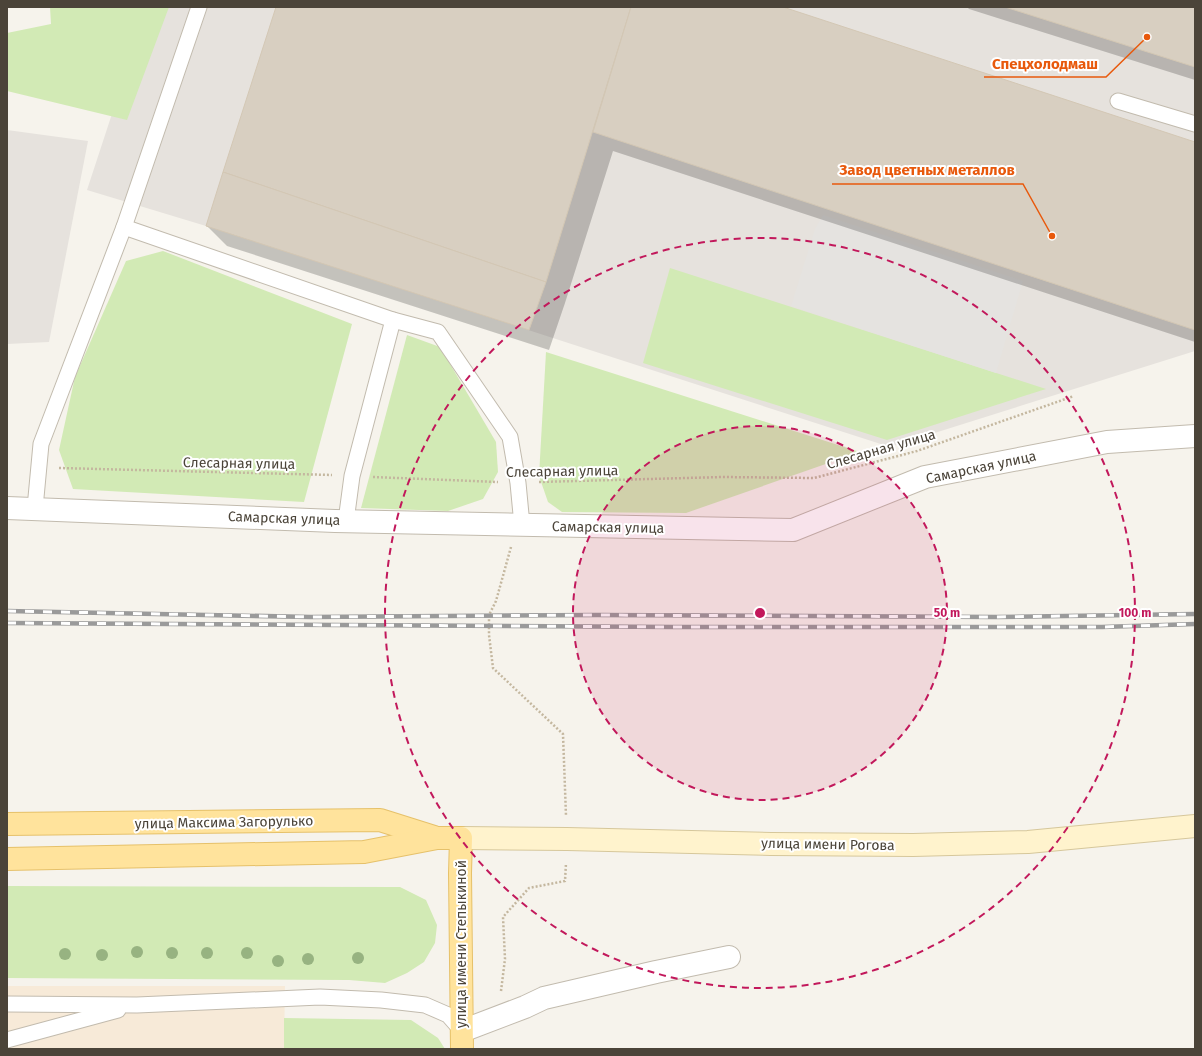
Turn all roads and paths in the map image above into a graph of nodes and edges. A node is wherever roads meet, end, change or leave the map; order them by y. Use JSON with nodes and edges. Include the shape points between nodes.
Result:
{"nodes":[{"id":1,"x":199,"y":7,"type":"edge"},
{"id":2,"x":1118,"y":101,"type":"dead end"},
{"id":3,"x":1195,"y":124,"type":"edge"},
{"id":4,"x":124,"y":227,"type":"junction"},
{"id":5,"x":393,"y":320,"type":"junction"},
{"id":6,"x":1074,"y":396,"type":"dead end"},
{"id":7,"x":1195,"y":436,"type":"edge"},
{"id":8,"x":39,"y":468,"type":"junction"},
{"id":9,"x":352,"y":476,"type":"junction"},
{"id":10,"x":518,"y":483,"type":"junction"},
{"id":11,"x":7,"y":508,"type":"edge"},
{"id":12,"x":35,"y":508,"type":"junction"},
{"id":13,"x":346,"y":521,"type":"junction"},
{"id":14,"x":520,"y":525,"type":"junction"},
{"id":15,"x":7,"y":824,"type":"edge"},
{"id":16,"x":1195,"y":826,"type":"edge"},
{"id":17,"x":437,"y":838,"type":"junction"},
{"id":18,"x":461,"y":838,"type":"junction"},
{"id":19,"x":567,"y":839,"type":"junction"},
{"id":20,"x":7,"y":859,"type":"edge"},
{"id":21,"x":729,"y":957,"type":"dead end"},
{"id":22,"x":500,"y":996,"type":"dead end"},
{"id":23,"x":7,"y":1004,"type":"edge"},
{"id":24,"x":137,"y":1005,"type":"junction"},
{"id":25,"x":7,"y":1040,"type":"edge"},
{"id":26,"x":462,"y":1040,"type":"edge"}],
"edges":[{"from":1,"to":4,"type":"lane"},
{"from":2,"to":3,"type":"lane"},
{"from":4,"to":5,"type":"lane"},
{"from":4,"to":8,"type":"lane","via":[[41,444]]},
{"from":5,"to":9,"type":"lane"},
{"from":5,"to":10,"type":"lane","via":[[438,332],[510,437]]},
{"from":6,"to":10,"type":"path","name":"Слесарная улица","via":[[917,451],[814,478],[723,477]]},
{"from":7,"to":14,"type":"street","name":"Самарская улица","via":[[1107,442],[926,477],[793,530]]},
{"from":8,"to":9,"type":"path","name":"Слесарная улица"},
{"from":8,"to":12,"type":"lane"},
{"from":9,"to":10,"type":"path","name":"Слесарная улица"},
{"from":9,"to":13,"type":"lane"},
{"from":10,"to":14,"type":"lane"},
{"from":11,"to":12,"type":"street","name":"Самарская улица"},
{"from":12,"to":13,"type":"street","name":"Самарская улица"},
{"from":13,"to":14,"type":"street","name":"Самарская улица"},
{"from":14,"to":19,"type":"path","via":[[496,601],[488,616],[493,668],[563,734]]},
{"from":15,"to":17,"type":"main road","name":"улица Максима Загорулько","via":[[380,820]]},
{"from":16,"to":19,"type":"main road","name":"улица имени Рогова","via":[[1028,842],[913,845]]},
{"from":17,"to":18,"type":"main road","name":"улица Максима Загорулько"},
{"from":17,"to":20,"type":"main road","name":"улица Максима Загорулько","via":[[364,852]]},
{"from":18,"to":19,"type":"main road","name":"улица имени Рогова"},
{"from":18,"to":26,"type":"main road","name":"улица имени Степыкиной"},
{"from":19,"to":22,"type":"path","via":[[565,881],[529,888],[503,917],[505,959]]},
{"from":21,"to":26,"type":"street","via":[[544,998]]},
{"from":23,"to":24,"type":"lane"},
{"from":24,"to":25,"type":"lane"},
{"from":24,"to":26,"type":"lane","via":[[320,997],[381,1000],[425,1005],[448,1015]]}]}
